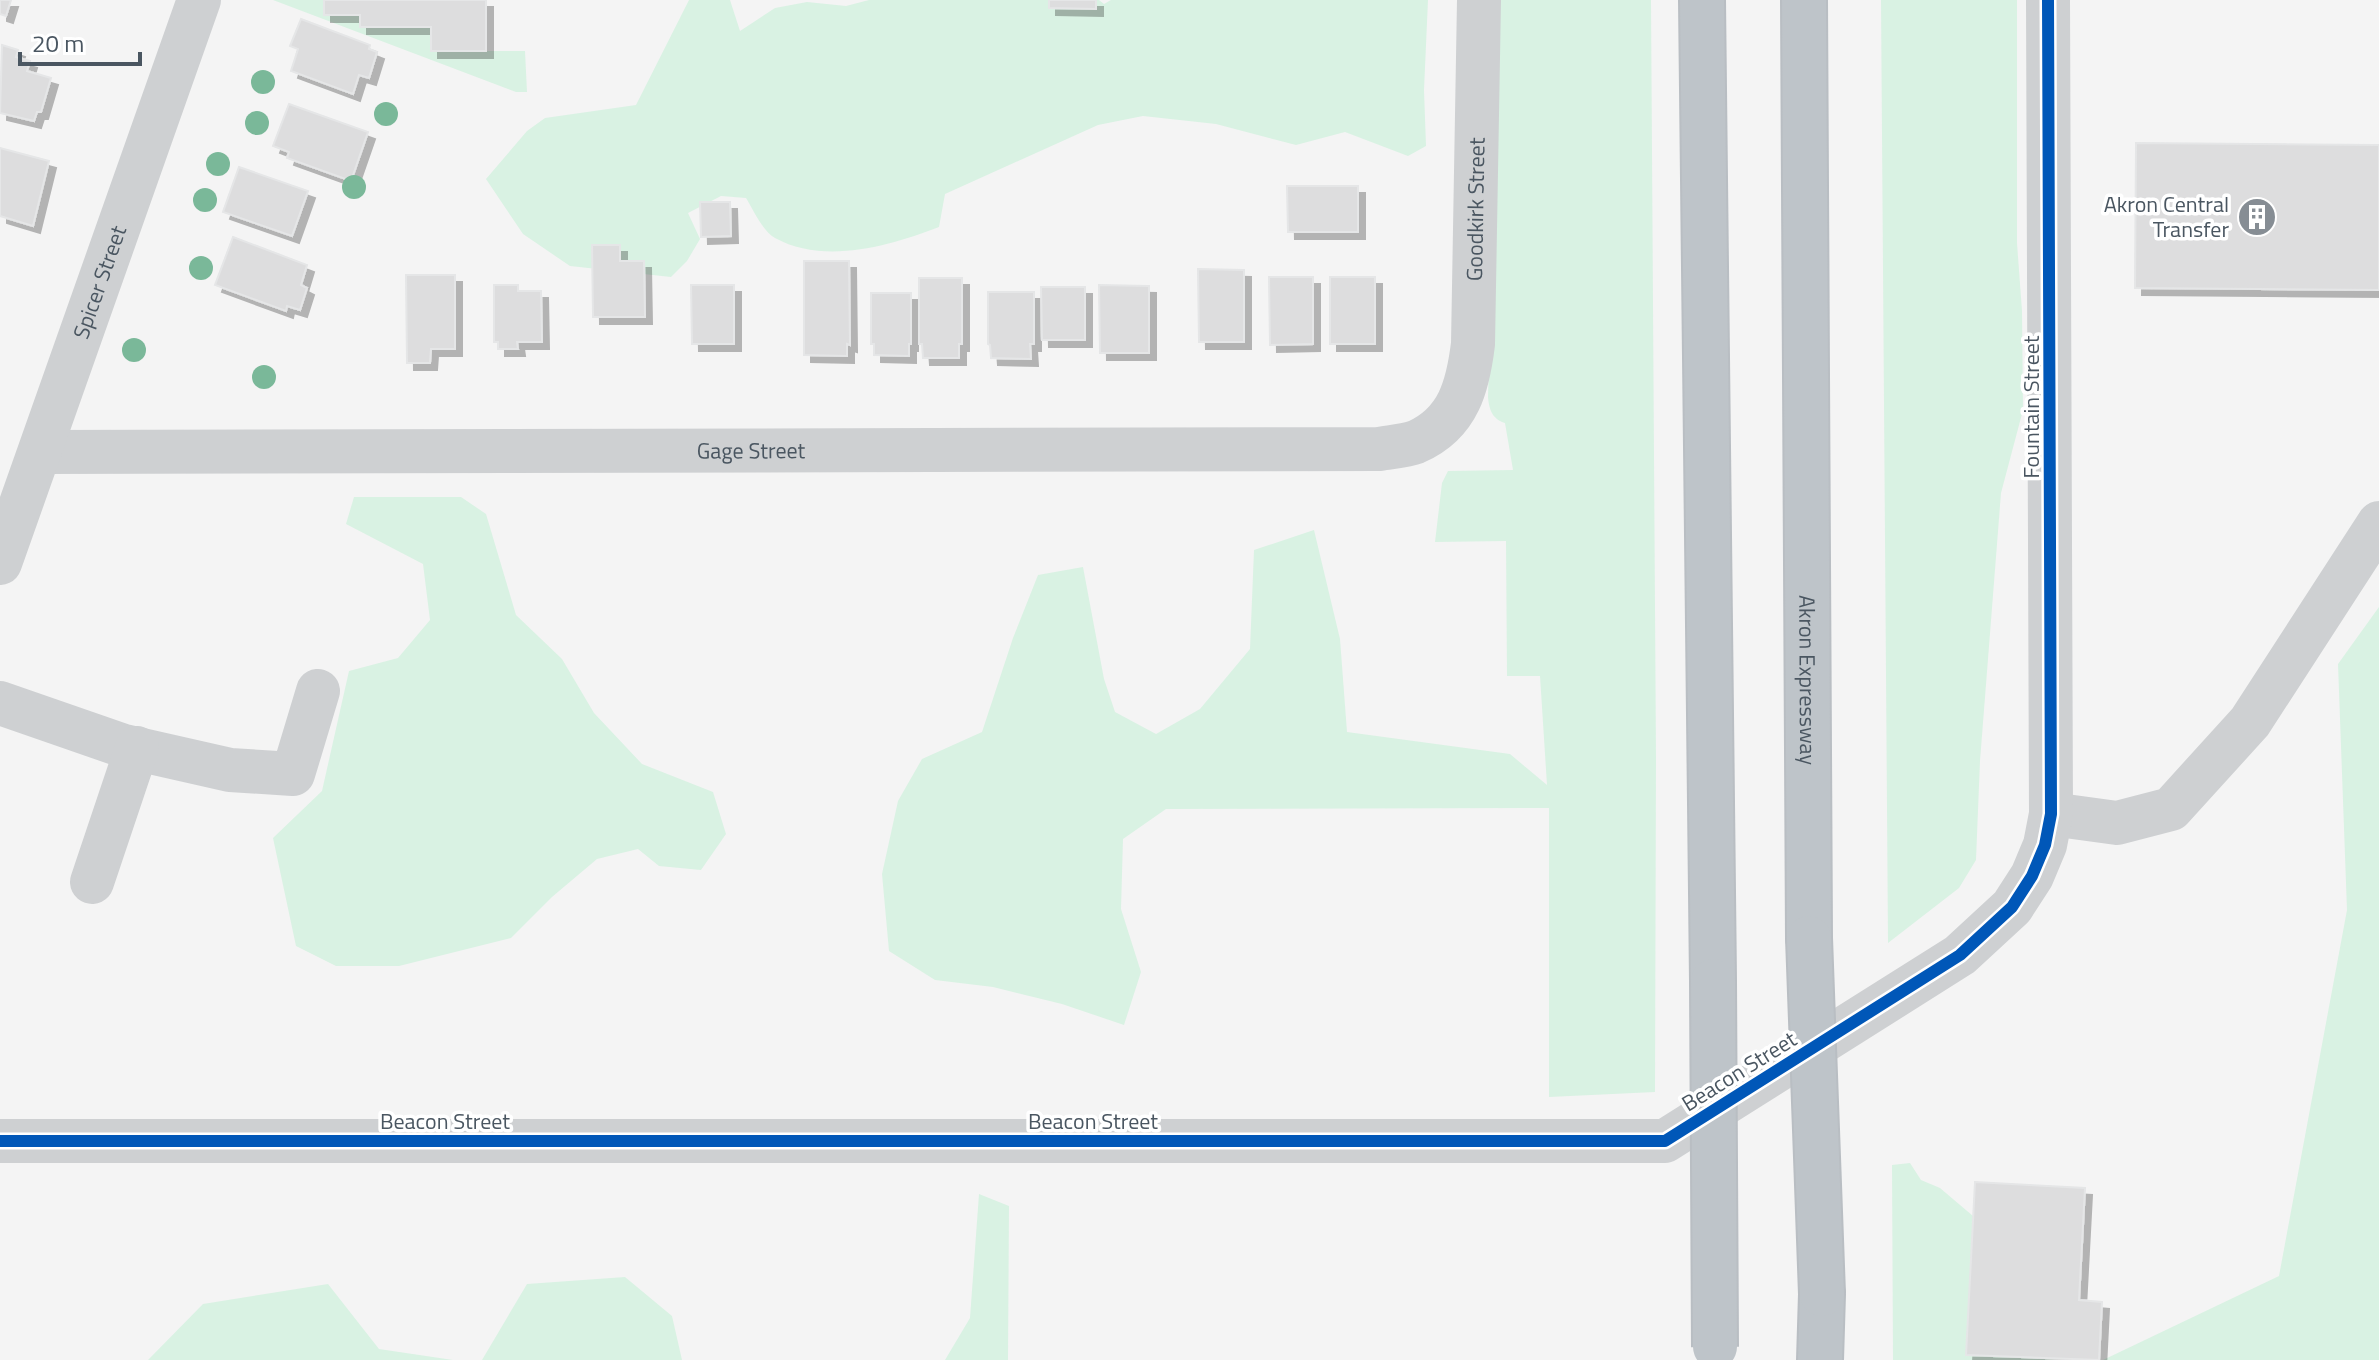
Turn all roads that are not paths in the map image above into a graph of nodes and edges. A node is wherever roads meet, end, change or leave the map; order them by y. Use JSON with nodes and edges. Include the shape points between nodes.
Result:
{"nodes":[{"id":1,"x":199,"y":0,"type":"edge"},
{"id":2,"x":1479,"y":0,"type":"edge"},
{"id":3,"x":1702,"y":0,"type":"edge"},
{"id":4,"x":1804,"y":0,"type":"edge"},
{"id":5,"x":2048,"y":0,"type":"edge"},
{"id":6,"x":1449,"y":414,"type":"joint"},
{"id":7,"x":41,"y":452,"type":"junction"},
{"id":8,"x":2379,"y":523,"type":"edge"},
{"id":9,"x":0,"y":563,"type":"edge"},
{"id":10,"x":318,"y":691,"type":"dead end"},
{"id":11,"x":0,"y":703,"type":"edge"},
{"id":12,"x":137,"y":748,"type":"junction"},
{"id":13,"x":2051,"y":814,"type":"junction"},
{"id":14,"x":92,"y":882,"type":"dead end"},
{"id":15,"x":0,"y":1141,"type":"edge"},
{"id":16,"x":1715,"y":1354,"type":"edge"},
{"id":17,"x":1820,"y":1360,"type":"edge"}],
"edges":[{"from":1,"to":7,"type":"street","name":"Spicer Street"},
{"from":2,"to":6,"type":"street","name":"Goodkirk Street","via":[[1473,344],[1463,398]]},
{"from":3,"to":16,"type":"highway","bridge":true},
{"from":4,"to":17,"type":"highway","name":"Akron Expressway","bridge":true,"via":[[1809,938]]},
{"from":5,"to":13,"type":"street","name":"Fountain Street"},
{"from":6,"to":7,"type":"street","name":"Gage Street","via":[[1416,442],[1379,449]]},
{"from":7,"to":9,"type":"street","name":"Spicer Street"},
{"from":8,"to":13,"type":"street","via":[[2250,722],[2171,809],[2117,823]]},
{"from":10,"to":12,"type":"street","via":[[293,774],[230,770]]},
{"from":11,"to":12,"type":"street"},
{"from":12,"to":14,"type":"street"},
{"from":13,"to":15,"type":"street","name":"Beacon Street","via":[[2032,876],[2012,907],[1971,946],[1665,1141]]}]}
